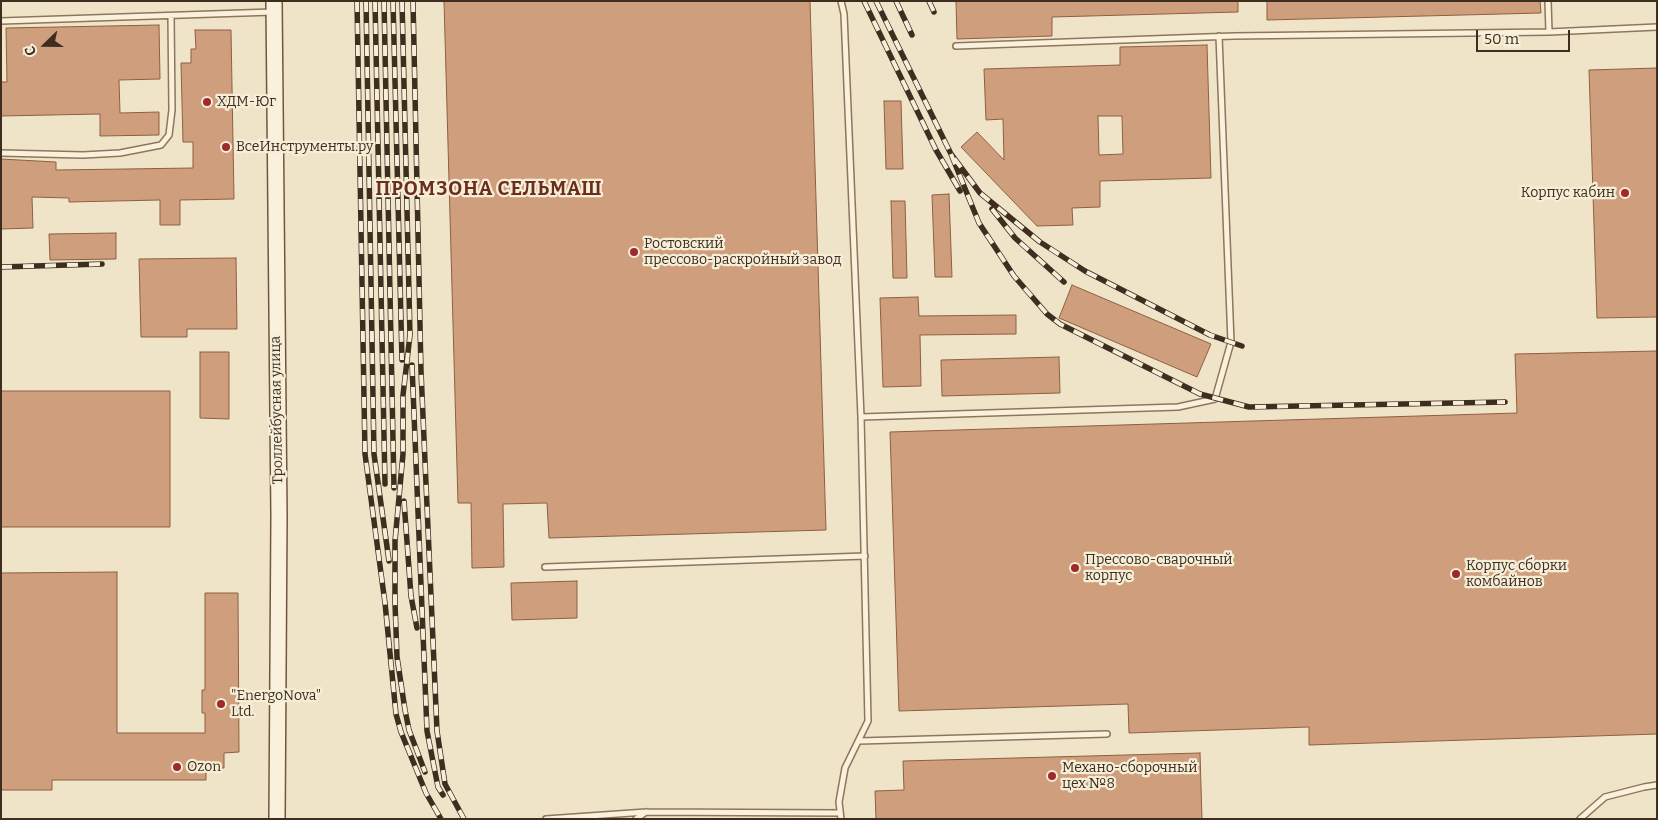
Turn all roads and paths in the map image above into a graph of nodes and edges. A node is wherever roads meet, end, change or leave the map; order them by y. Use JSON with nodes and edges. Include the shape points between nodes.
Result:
{"nodes":[{"id":1,"x":841,"y":1,"type":"edge"},
{"id":2,"x":1548,"y":1,"type":"edge"},
{"id":3,"x":274,"y":6,"type":"edge"},
{"id":4,"x":171,"y":16,"type":"junction"},
{"id":5,"x":1,"y":20,"type":"edge"},
{"id":6,"x":1657,"y":27,"type":"edge"},
{"id":7,"x":1549,"y":32,"type":"junction"},
{"id":8,"x":1219,"y":36,"type":"junction"},
{"id":9,"x":956,"y":46,"type":"dead end"},
{"id":10,"x":1,"y":153,"type":"edge"},
{"id":11,"x":861,"y":417,"type":"junction"},
{"id":12,"x":865,"y":556,"type":"junction"},
{"id":13,"x":545,"y":567,"type":"dead end"},
{"id":14,"x":1107,"y":734,"type":"dead end"},
{"id":15,"x":859,"y":741,"type":"junction"},
{"id":16,"x":1657,"y":786,"type":"edge"},
{"id":17,"x":646,"y":812,"type":"junction"},
{"id":18,"x":840,"y":816,"type":"edge"},
{"id":19,"x":277,"y":819,"type":"edge"},
{"id":20,"x":546,"y":819,"type":"edge"},
{"id":21,"x":636,"y":819,"type":"edge"},
{"id":22,"x":1580,"y":819,"type":"edge"}],
"edges":[{"from":1,"to":11,"type":"lane"},
{"from":2,"to":7,"type":"lane"},
{"from":3,"to":4,"type":"lane"},
{"from":3,"to":19,"type":"main road","name":"Троллейбусная улица","via":[[279,517]]},
{"from":4,"to":5,"type":"lane"},
{"from":4,"to":10,"type":"lane","via":[[172,110],[169,135],[161,145],[120,153],[83,155]]},
{"from":6,"to":7,"type":"lane"},
{"from":7,"to":8,"type":"lane"},
{"from":8,"to":9,"type":"lane"},
{"from":8,"to":11,"type":"lane","via":[[1231,342],[1216,399],[1178,407]]},
{"from":11,"to":12,"type":"lane"},
{"from":12,"to":13,"type":"lane"},
{"from":12,"to":15,"type":"lane","via":[[868,721]]},
{"from":14,"to":15,"type":"lane"},
{"from":15,"to":18,"type":"lane","via":[[845,768]]},
{"from":16,"to":22,"type":"lane","via":[[1644,786],[1605,797]]},
{"from":17,"to":18,"type":"lane"},
{"from":17,"to":20,"type":"lane"},
{"from":17,"to":21,"type":"lane"}]}
